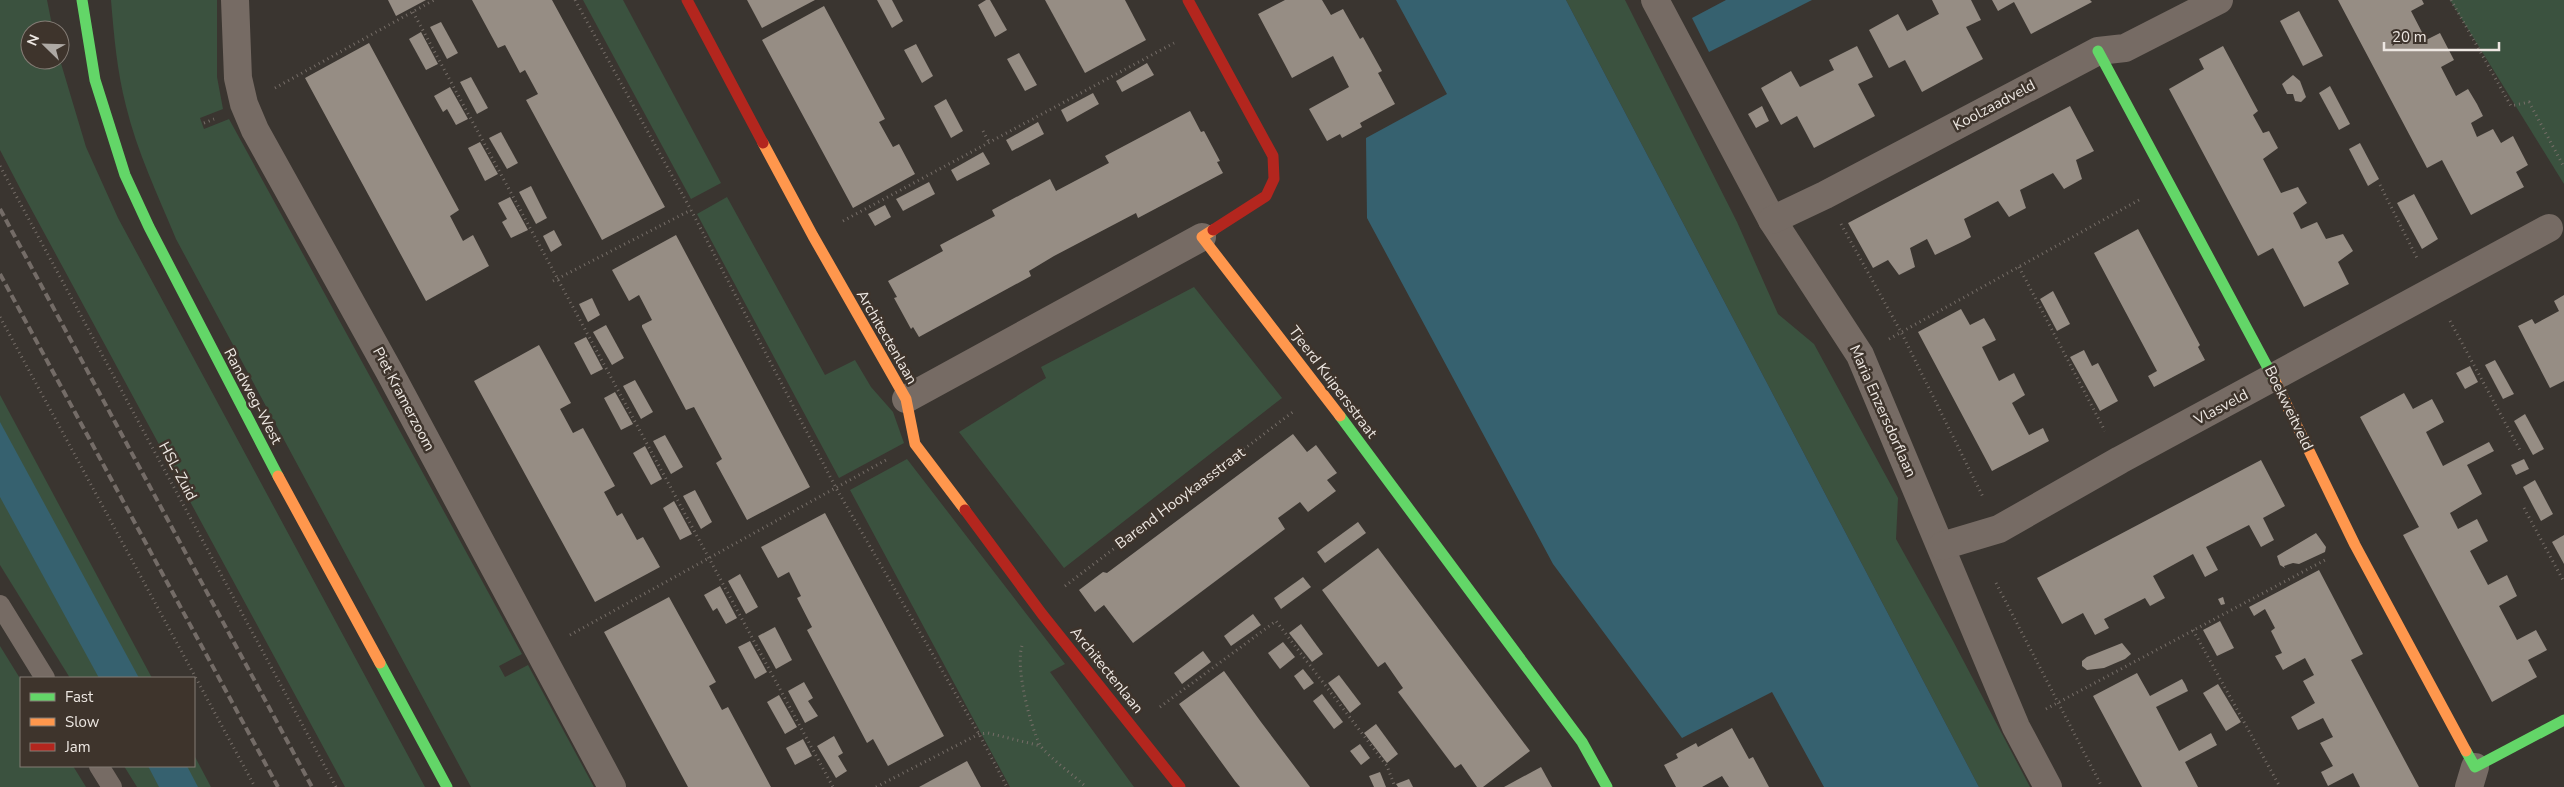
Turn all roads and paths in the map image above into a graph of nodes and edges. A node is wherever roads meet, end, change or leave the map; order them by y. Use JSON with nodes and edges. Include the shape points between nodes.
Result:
{"nodes":[{"id":1,"x":82,"y":0,"type":"edge"},
{"id":2,"x":235,"y":0,"type":"edge"},
{"id":3,"x":434,"y":0,"type":"edge"},
{"id":4,"x":575,"y":0,"type":"edge"},
{"id":5,"x":687,"y":0,"type":"edge"},
{"id":6,"x":1188,"y":0,"type":"edge"},
{"id":7,"x":1655,"y":0,"type":"edge"},
{"id":8,"x":2219,"y":0,"type":"edge"},
{"id":9,"x":2451,"y":0,"type":"edge"},
{"id":10,"x":413,"y":12,"type":"junction"},
{"id":11,"x":1203,"y":27,"type":"junction"},
{"id":12,"x":2098,"y":51,"type":"junction"},
{"id":13,"x":244,"y":104,"type":"junction"},
{"id":14,"x":982,"y":131,"type":"dead end"},
{"id":15,"x":989,"y":142,"type":"junction"},
{"id":16,"x":0,"y":166,"type":"edge"},
{"id":17,"x":2564,"y":167,"type":"edge"},
{"id":18,"x":2170,"y":183,"type":"junction"},
{"id":19,"x":1825,"y":195,"type":"junction"},
{"id":20,"x":691,"y":210,"type":"junction"},
{"id":21,"x":1772,"y":220,"type":"junction"},
{"id":22,"x":2548,"y":228,"type":"dead end"},
{"id":23,"x":813,"y":236,"type":"junction"},
{"id":24,"x":1202,"y":237,"type":"junction"},
{"id":25,"x":2020,"y":268,"type":"junction"},
{"id":26,"x":558,"y":279,"type":"junction"},
{"id":27,"x":553,"y":281,"type":"dead end"},
{"id":28,"x":0,"y":317,"type":"edge"},
{"id":29,"x":1901,"y":332,"type":"junction"},
{"id":30,"x":1860,"y":355,"type":"junction"},
{"id":31,"x":2274,"y":378,"type":"junction"},
{"id":32,"x":1322,"y":390,"type":"junction"},
{"id":33,"x":906,"y":400,"type":"junction"},
{"id":34,"x":915,"y":444,"type":"junction"},
{"id":35,"x":2120,"y":460,"type":"junction"},
{"id":36,"x":836,"y":488,"type":"junction"},
{"id":37,"x":2524,"y":508,"type":"dead end"},
{"id":38,"x":1999,"y":529,"type":"junction"},
{"id":39,"x":2355,"y":545,"type":"junction"},
{"id":40,"x":1942,"y":546,"type":"junction"},
{"id":41,"x":709,"y":559,"type":"junction"},
{"id":42,"x":2564,"y":582,"type":"edge"},
{"id":43,"x":0,"y":605,"type":"edge"},
{"id":44,"x":1040,"y":610,"type":"junction"},
{"id":45,"x":2193,"y":630,"type":"junction"},
{"id":46,"x":538,"y":653,"type":"junction"},
{"id":47,"x":44,"y":677,"type":"edge"},
{"id":48,"x":2058,"y":702,"type":"junction"},
{"id":49,"x":2564,"y":720,"type":"edge"},
{"id":50,"x":1134,"y":726,"type":"junction"},
{"id":51,"x":2016,"y":727,"type":"junction"},
{"id":52,"x":979,"y":734,"type":"junction"},
{"id":53,"x":1041,"y":746,"type":"junction"},
{"id":54,"x":100,"y":767,"type":"edge"},
{"id":55,"x":2472,"y":777,"type":"edge"},
{"id":56,"x":112,"y":787,"type":"edge"},
{"id":57,"x":255,"y":787,"type":"edge"},
{"id":58,"x":336,"y":787,"type":"edge"},
{"id":59,"x":447,"y":787,"type":"edge"},
{"id":60,"x":612,"y":787,"type":"edge"},
{"id":61,"x":833,"y":787,"type":"edge"},
{"id":62,"x":876,"y":787,"type":"edge"},
{"id":63,"x":1006,"y":787,"type":"edge"},
{"id":64,"x":1086,"y":787,"type":"edge"},
{"id":65,"x":1180,"y":787,"type":"edge"},
{"id":66,"x":1396,"y":787,"type":"edge"},
{"id":67,"x":1607,"y":787,"type":"edge"},
{"id":68,"x":2048,"y":787,"type":"edge"},
{"id":69,"x":2102,"y":787,"type":"edge"},
{"id":70,"x":2280,"y":787,"type":"edge"}],
"edges":[{"from":1,"to":59,"type":"street","name":"Randweg-West","via":[[95,80],[125,175],[149,227],[279,477]]},
{"from":2,"to":13,"type":"street","name":"Piet Kramerzoom","via":[[238,78]]},
{"from":3,"to":10,"type":"path"},
{"from":4,"to":20,"type":"path"},
{"from":5,"to":23,"type":"street","name":"Architectenlaan"},
{"from":6,"to":11,"type":"street"},
{"from":7,"to":21,"type":"street","name":"Maria Enzersdorflaan"},
{"from":8,"to":12,"type":"street","name":"Koolzaadveld","via":[[2125,48]]},
{"from":9,"to":17,"type":"path","via":[[2511,106],[2529,102]]},
{"from":10,"to":13,"type":"path"},
{"from":10,"to":26,"type":"path"},
{"from":11,"to":15,"type":"path"},
{"from":11,"to":24,"type":"street","via":[[1273,156],[1274,179],[1266,196]]},
{"from":12,"to":18,"type":"street","name":"Boekweitveld"},
{"from":12,"to":19,"type":"street","name":"Koolzaadveld"},
{"from":13,"to":46,"type":"street","name":"Piet Kramerzoom","via":[[255,130],[390,371]]},
{"from":14,"to":15,"type":"path"},
{"from":15,"to":23,"type":"path"},
{"from":16,"to":58,"type":"path","name":"HSL-Zuid"},
{"from":18,"to":25,"type":"path"},
{"from":18,"to":31,"type":"street","name":"Boekweitveld"},
{"from":19,"to":21,"type":"street","name":"Koolzaadveld"},
{"from":19,"to":29,"type":"path"},
{"from":20,"to":26,"type":"path"},
{"from":20,"to":36,"type":"path"},
{"from":21,"to":30,"type":"street","name":"Maria Enzersdorflaan"},
{"from":22,"to":31,"type":"street","name":"Vlasveld"},
{"from":23,"to":33,"type":"street","name":"Architectenlaan"},
{"from":24,"to":32,"type":"street","name":"Tjeerd Kuipersstraat"},
{"from":24,"to":33,"type":"street"},
{"from":25,"to":29,"type":"path"},
{"from":25,"to":35,"type":"path"},
{"from":26,"to":27,"type":"path"},
{"from":26,"to":41,"type":"path"},
{"from":28,"to":57,"type":"path"},
{"from":29,"to":30,"type":"path"},
{"from":29,"to":38,"type":"path"},
{"from":30,"to":40,"type":"street","name":"Maria Enzersdorflaan"},
{"from":31,"to":35,"type":"street","name":"Vlasveld"},
{"from":31,"to":39,"type":"street","name":"Boekweitveld"},
{"from":32,"to":44,"type":"path","name":"Barend Hooykaasstraat"},
{"from":32,"to":67,"type":"street","name":"Tjeerd Kuipersstraat","via":[[1582,742]]},
{"from":33,"to":34,"type":"street","name":"Architectenlaan"},
{"from":34,"to":36,"type":"path"},
{"from":34,"to":44,"type":"street","name":"Architectenlaan"},
{"from":35,"to":38,"type":"street","name":"Vlasveld"},
{"from":36,"to":41,"type":"path"},
{"from":36,"to":52,"type":"path"},
{"from":37,"to":42,"type":"path"},
{"from":38,"to":40,"type":"street","name":"Vlasveld"},
{"from":38,"to":48,"type":"path","via":[[1987,567]]},
{"from":39,"to":45,"type":"path"},
{"from":39,"to":55,"type":"street","name":"Boekweitveld"},
{"from":40,"to":51,"type":"street","name":"Maria Enzersdorflaan"},
{"from":41,"to":46,"type":"path"},
{"from":41,"to":61,"type":"path"},
{"from":43,"to":47,"type":"lane"},
{"from":44,"to":50,"type":"street","name":"Architectenlaan"},
{"from":44,"to":53,"type":"path","name":"Barend Hooykaasstraat","via":[[1021,649],[1022,678]]},
{"from":45,"to":48,"type":"path"},
{"from":45,"to":70,"type":"path"},
{"from":46,"to":60,"type":"street","name":"Piet Kramerzoom"},
{"from":48,"to":51,"type":"path"},
{"from":48,"to":69,"type":"path"},
{"from":49,"to":55,"type":"street","name":"Boekweitveld"},
{"from":50,"to":65,"type":"street","name":"Architectenlaan"},
{"from":50,"to":66,"type":"path","via":[[1276,621],[1387,766]]},
{"from":51,"to":68,"type":"street","name":"Maria Enzersdorflaan"},
{"from":52,"to":53,"type":"path","via":[[988,733]]},
{"from":52,"to":62,"type":"path"},
{"from":52,"to":63,"type":"path"},
{"from":53,"to":64,"type":"path"},
{"from":54,"to":56,"type":"lane"}]}
